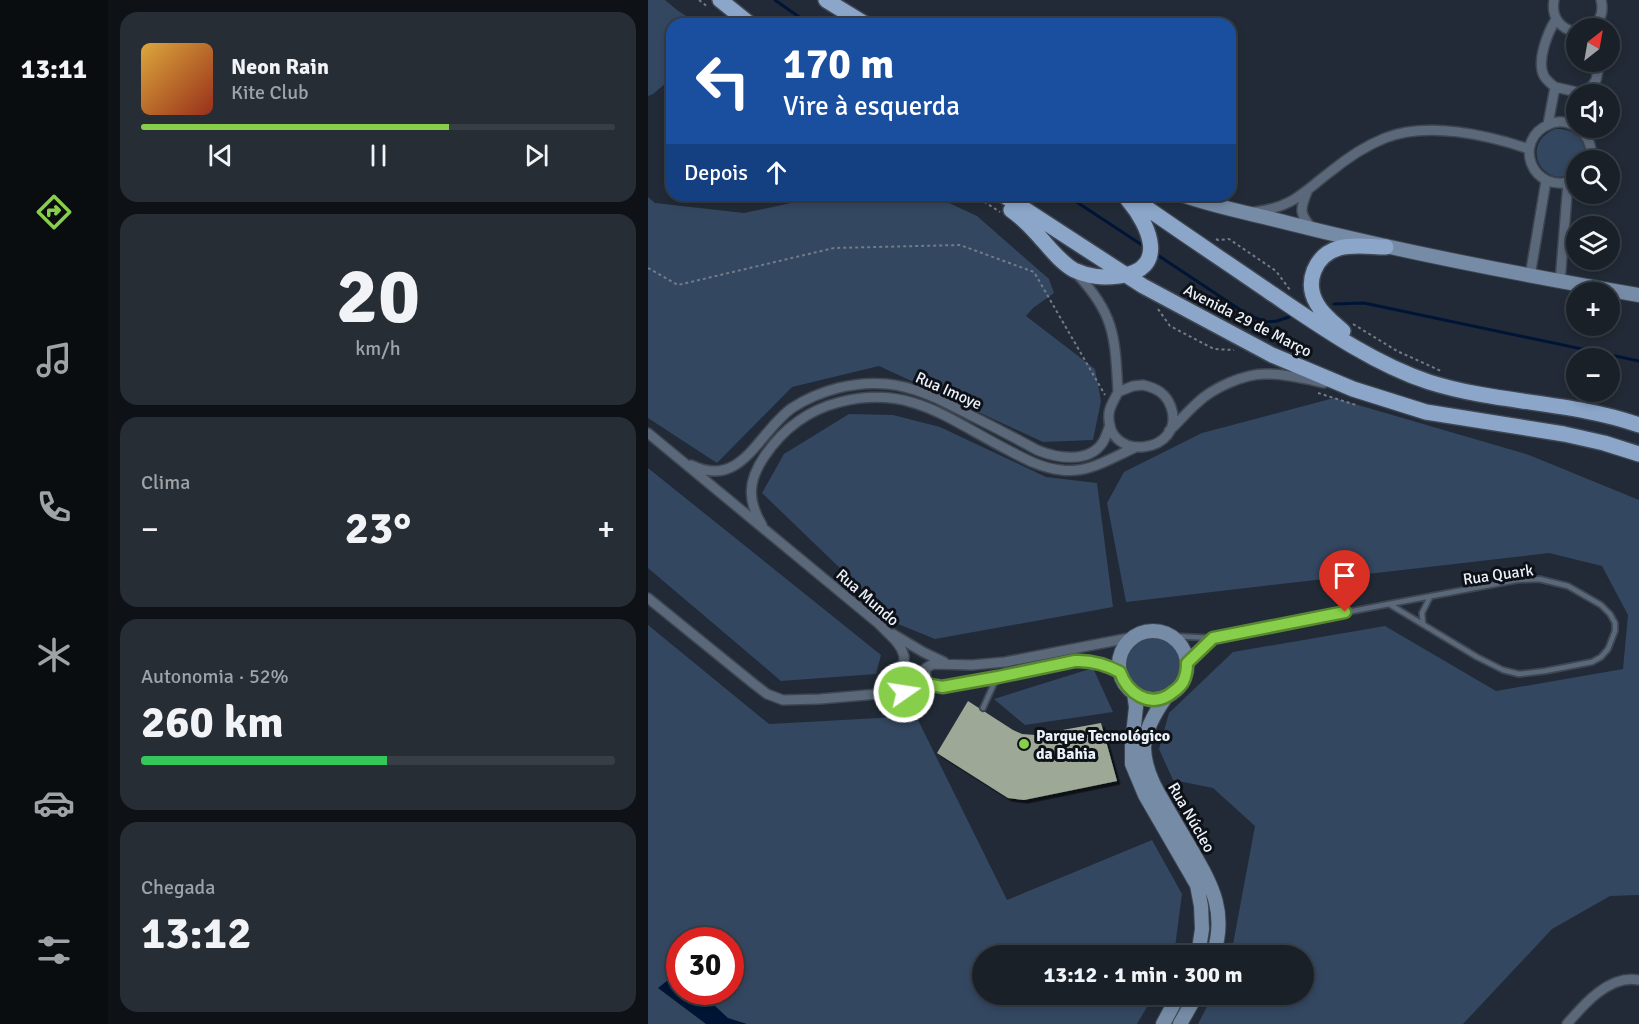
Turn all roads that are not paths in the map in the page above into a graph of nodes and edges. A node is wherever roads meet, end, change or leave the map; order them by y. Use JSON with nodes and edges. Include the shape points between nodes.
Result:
{"nodes":[{"id":1,"x":720,"y":0,"type":"edge"},
{"id":2,"x":826,"y":0,"type":"edge"},
{"id":3,"x":1554,"y":0,"type":"edge"},
{"id":4,"x":1601,"y":0,"type":"edge"},
{"id":5,"x":742,"y":18,"type":"edge"},
{"id":6,"x":855,"y":18,"type":"edge"},
{"id":7,"x":1601,"y":18,"type":"edge"},
{"id":8,"x":1556,"y":19,"type":"junction"},
{"id":9,"x":1566,"y":29,"type":"edge"},
{"id":10,"x":1555,"y":87,"type":"junction"},
{"id":11,"x":1566,"y":90,"type":"edge"},
{"id":12,"x":1566,"y":123,"type":"edge"},
{"id":13,"x":1548,"y":124,"type":"junction"},
{"id":14,"x":1529,"y":149,"type":"junction"},
{"id":15,"x":1546,"y":181,"type":"junction"},
{"id":16,"x":1566,"y":182,"type":"edge"},
{"id":17,"x":1308,"y":190,"type":"junction"},
{"id":18,"x":1000,"y":201,"type":"edge"},
{"id":19,"x":1013,"y":201,"type":"edge"},
{"id":20,"x":1130,"y":201,"type":"edge"},
{"id":21,"x":1135,"y":201,"type":"edge"},
{"id":22,"x":1199,"y":201,"type":"edge"},
{"id":23,"x":1569,"y":204,"type":"edge"},
{"id":24,"x":1248,"y":213,"type":"junction"},
{"id":25,"x":1313,"y":229,"type":"junction"},
{"id":26,"x":1386,"y":247,"type":"junction"},
{"id":27,"x":1072,"y":269,"type":"junction"},
{"id":28,"x":1130,"y":273,"type":"junction"},
{"id":29,"x":1530,"y":276,"type":"junction"},
{"id":30,"x":1560,"y":282,"type":"junction"},
{"id":31,"x":1639,"y":295,"type":"edge"},
{"id":32,"x":1372,"y":357,"type":"junction"},
{"id":33,"x":1353,"y":389,"type":"junction"},
{"id":34,"x":1118,"y":392,"type":"junction"},
{"id":35,"x":1110,"y":425,"type":"junction"},
{"id":36,"x":1639,"y":425,"type":"edge"},
{"id":37,"x":1169,"y":431,"type":"junction"},
{"id":38,"x":648,"y":433,"type":"edge"},
{"id":39,"x":1134,"y":447,"type":"junction"},
{"id":40,"x":1639,"y":454,"type":"edge"},
{"id":41,"x":676,"y":458,"type":"junction"},
{"id":42,"x":765,"y":530,"type":"junction"},
{"id":43,"x":1430,"y":597,"type":"junction"},
{"id":44,"x":648,"y":598,"type":"edge"},
{"id":45,"x":1389,"y":604,"type":"junction"},
{"id":46,"x":879,"y":624,"type":"junction"},
{"id":47,"x":1423,"y":624,"type":"junction"},
{"id":48,"x":1171,"y":636,"type":"junction"},
{"id":49,"x":1134,"y":637,"type":"junction"},
{"id":50,"x":1213,"y":638,"type":"junction"},
{"id":51,"x":1187,"y":663,"type":"junction"},
{"id":52,"x":951,"y":664,"type":"junction"},
{"id":53,"x":1120,"y":672,"type":"junction"},
{"id":54,"x":998,"y":677,"type":"junction"},
{"id":55,"x":932,"y":685,"type":"junction"},
{"id":56,"x":1134,"y":693,"type":"junction"},
{"id":57,"x":878,"y":694,"type":"junction"},
{"id":58,"x":1166,"y":697,"type":"junction"},
{"id":59,"x":983,"y":708,"type":"dead end"},
{"id":60,"x":1200,"y":945,"type":"edge"},
{"id":61,"x":1215,"y":945,"type":"edge"},
{"id":62,"x":1639,"y":980,"type":"edge"},
{"id":63,"x":1173,"y":1005,"type":"edge"},
{"id":64,"x":1191,"y":1005,"type":"edge"},
{"id":65,"x":1163,"y":1024,"type":"edge"},
{"id":66,"x":1180,"y":1024,"type":"edge"},
{"id":67,"x":1567,"y":1024,"type":"edge"}],
"edges":[{"from":1,"to":5,"type":"main road"},
{"from":2,"to":6,"type":"main road"},
{"from":3,"to":8,"type":"street"},
{"from":4,"to":7,"type":"street"},
{"from":8,"to":9,"type":"street"},
{"from":8,"to":10,"type":"street","via":[[1542,62],[1544,75]]},
{"from":10,"to":11,"type":"street"},
{"from":10,"to":13,"type":"street"},
{"from":12,"to":13,"type":"street"},
{"from":13,"to":14,"type":"street","via":[[1532,139]]},
{"from":14,"to":15,"type":"street","via":[[1533,167]]},
{"from":14,"to":17,"type":"street","via":[[1478,135],[1409,131],[1357,153]]},
{"from":15,"to":16,"type":"street"},
{"from":15,"to":29,"type":"street"},
{"from":17,"to":24,"type":"street","via":[[1284,205]]},
{"from":17,"to":25,"type":"street","via":[[1301,209]]},
{"from":18,"to":27,"type":"main road"},
{"from":19,"to":28,"type":"main road","name":"Avenida 29 de Março"},
{"from":20,"to":28,"type":"main road","via":[[1151,243],[1144,265]]},
{"from":21,"to":32,"type":"main road","name":"Avenida 29 de Março"},
{"from":22,"to":24,"type":"street"},
{"from":23,"to":30,"type":"street"},
{"from":24,"to":25,"type":"street"},
{"from":25,"to":26,"type":"street"},
{"from":26,"to":29,"type":"street"},
{"from":26,"to":32,"type":"main road","via":[[1339,248],[1322,258],[1311,277],[1316,304]]},
{"from":27,"to":28,"type":"main road","via":[[1100,278]]},
{"from":27,"to":34,"type":"street","via":[[1103,306],[1111,327]]},
{"from":28,"to":33,"type":"main road","name":"Avenida 29 de Março","via":[[1143,286],[1272,355]]},
{"from":29,"to":30,"type":"street"},
{"from":30,"to":31,"type":"street"},
{"from":32,"to":36,"type":"main road","name":"Avenida 29 de Março","via":[[1455,389]]},
{"from":33,"to":37,"type":"street","via":[[1266,373],[1239,379],[1214,390]]},
{"from":33,"to":40,"type":"main road","name":"Avenida 29 de Março","via":[[1426,412],[1564,434]]},
{"from":34,"to":35,"type":"street","via":[[1111,405]]},
{"from":34,"to":37,"type":"street","via":[[1143,385],[1162,393],[1172,411]]},
{"from":35,"to":39,"type":"street","via":[[1119,439]]},
{"from":35,"to":41,"type":"street","name":"Rua Imoye","via":[[1097,449],[1075,457],[1058,457],[939,399],[912,389],[864,384],[825,391],[793,408],[746,458],[724,471],[704,470]]},
{"from":37,"to":39,"type":"street","via":[[1154,445]]},
{"from":38,"to":41,"type":"street","name":"Rua Mundo"},
{"from":39,"to":42,"type":"street","name":"Rua Imoye","via":[[1094,466],[1063,471],[1037,465],[922,405],[867,396],[828,405],[801,419],[773,444],[754,473],[751,486],[754,508]]},
{"from":41,"to":42,"type":"street","name":"Rua Mundo"},
{"from":42,"to":46,"type":"street","name":"Rua Mundo"},
{"from":43,"to":45,"type":"lane","name":"Rua Quark"},
{"from":43,"to":47,"type":"lane","via":[[1422,613]]},
{"from":43,"to":47,"type":"lane","name":"Rua Quark","via":[[1539,579],[1568,586],[1602,605],[1615,623],[1615,631],[1608,649],[1592,662],[1519,674],[1477,657]]},
{"from":44,"to":57,"type":"street","via":[[774,698]]},
{"from":45,"to":47,"type":"lane","name":"Rua Quark"},
{"from":45,"to":50,"type":"lane","name":"Rua Quark"},
{"from":46,"to":52,"type":"street","via":[[923,652]]},
{"from":46,"to":57,"type":"street","name":"Rua Mundo","via":[[901,648],[904,667],[895,684]]},
{"from":48,"to":49,"type":"street","via":[[1152,632]]},
{"from":48,"to":50,"type":"lane","name":"Rua Quark"},
{"from":48,"to":51,"type":"street","via":[[1185,652]]},
{"from":49,"to":52,"type":"street","via":[[1005,662]]},
{"from":49,"to":53,"type":"street","via":[[1122,652]]},
{"from":50,"to":51,"type":"lane"},
{"from":51,"to":58,"type":"street","via":[[1183,682]]},
{"from":52,"to":55,"type":"street","via":[[926,668],[926,678]]},
{"from":53,"to":54,"type":"street","via":[[1087,660]]},
{"from":53,"to":56,"type":"street"},
{"from":54,"to":55,"type":"street","via":[[942,687]]},
{"from":54,"to":59,"type":"lane"},
{"from":55,"to":57,"type":"street"},
{"from":56,"to":58,"type":"street","via":[[1143,698]]},
{"from":56,"to":60,"type":"street","name":"Rua Núcleo","via":[[1132,764],[1144,795],[1197,885],[1202,906]]},
{"from":58,"to":61,"type":"street","name":"Rua Núcleo","via":[[1148,732],[1145,759],[1159,794],[1216,898]]},
{"from":62,"to":67,"type":"street","via":[[1628,978],[1611,984]]},
{"from":63,"to":65,"type":"street"},
{"from":64,"to":66,"type":"street"}]}
